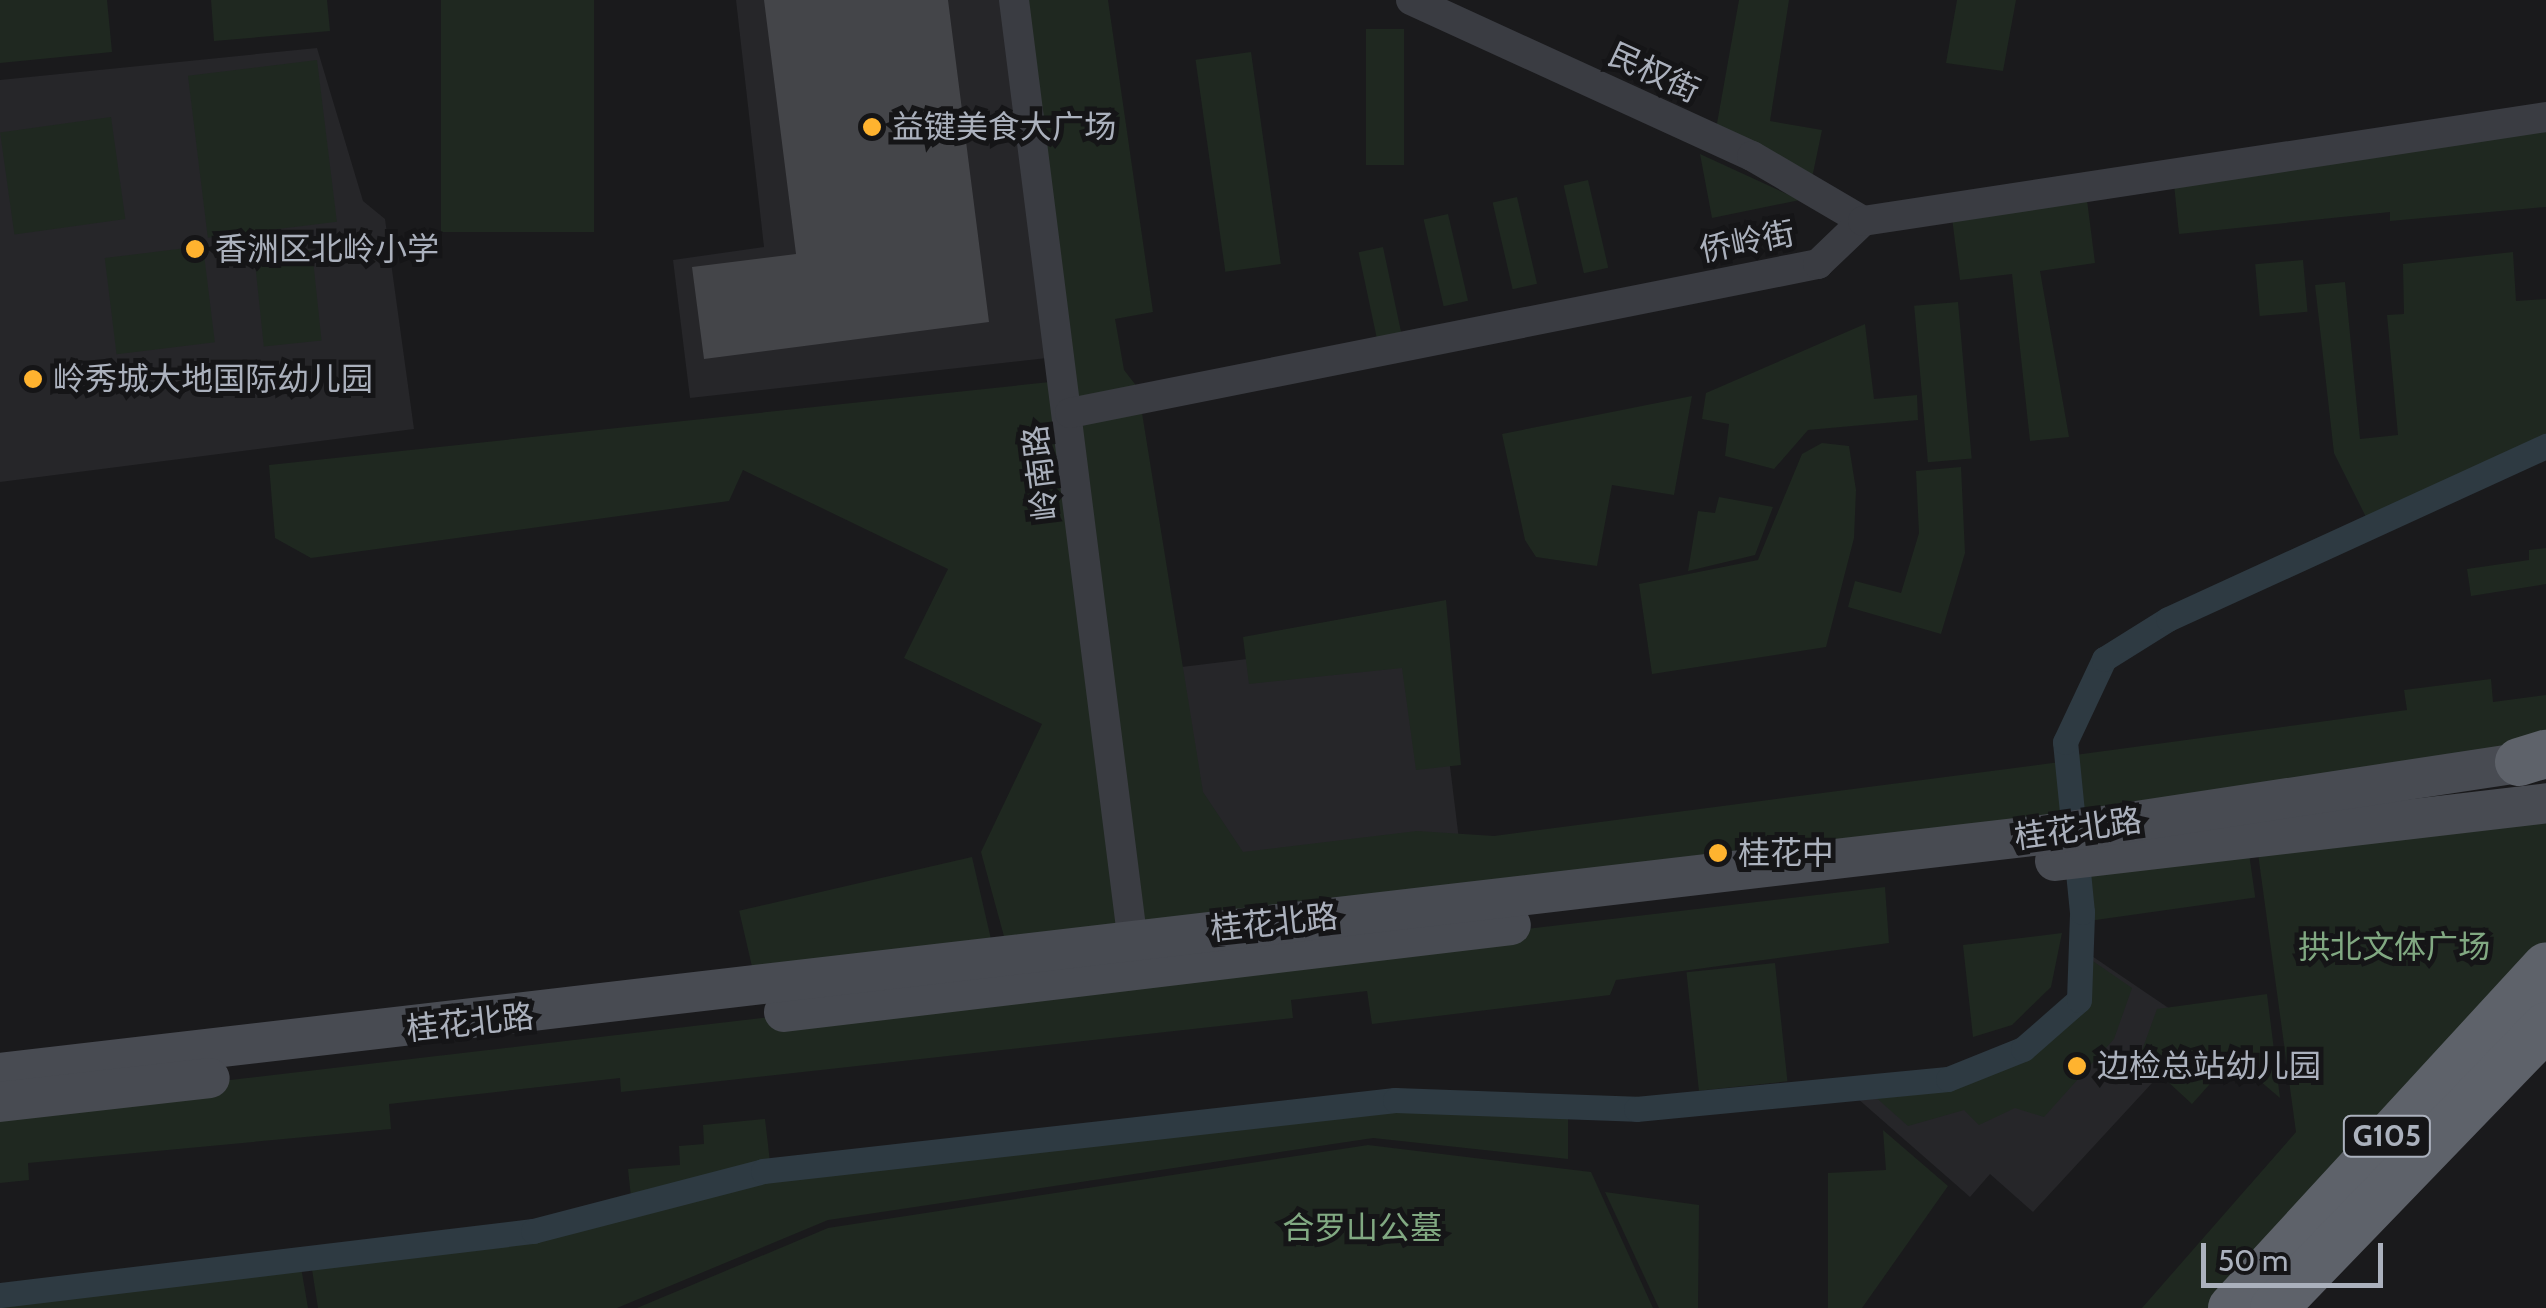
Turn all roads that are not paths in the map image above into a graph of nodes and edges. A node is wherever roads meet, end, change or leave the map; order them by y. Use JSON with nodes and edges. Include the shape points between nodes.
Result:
{"nodes":[{"id":1,"x":1014,"y":0,"type":"edge"},
{"id":2,"x":1411,"y":0,"type":"edge"},
{"id":3,"x":2546,"y":117,"type":"edge"},
{"id":4,"x":1863,"y":221,"type":"junction"},
{"id":5,"x":1070,"y":413,"type":"junction"},
{"id":6,"x":2537,"y":758,"type":"edge"},
{"id":7,"x":2546,"y":803,"type":"edge"},
{"id":8,"x":2095,"y":842,"type":"junction"},
{"id":9,"x":1134,"y":954,"type":"junction"},
{"id":10,"x":2546,"y":968,"type":"edge"},
{"id":11,"x":2546,"y":1026,"type":"edge"},
{"id":12,"x":0,"y":1095,"type":"edge"},
{"id":13,"x":2232,"y":1308,"type":"edge"},
{"id":14,"x":2274,"y":1308,"type":"edge"}],
"edges":[{"from":1,"to":5,"type":"street","name":"岭南路"},
{"from":2,"to":4,"type":"street","name":"民权街","via":[[1752,156]]},
{"from":3,"to":4,"type":"street"},
{"from":4,"to":5,"type":"street","name":"侨岭街","via":[[1818,264]]},
{"from":5,"to":9,"type":"street","name":"岭南路"},
{"from":6,"to":8,"type":"main road","name":"桂花北路"},
{"from":7,"to":8,"type":"main road","name":"桂花北路"},
{"from":8,"to":9,"type":"main road","name":"桂花北路"},
{"from":9,"to":12,"type":"main road","name":"桂花北路"},
{"from":10,"to":13,"type":"highway","number":"G105"},
{"from":11,"to":14,"type":"highway","number":"G105"}]}
